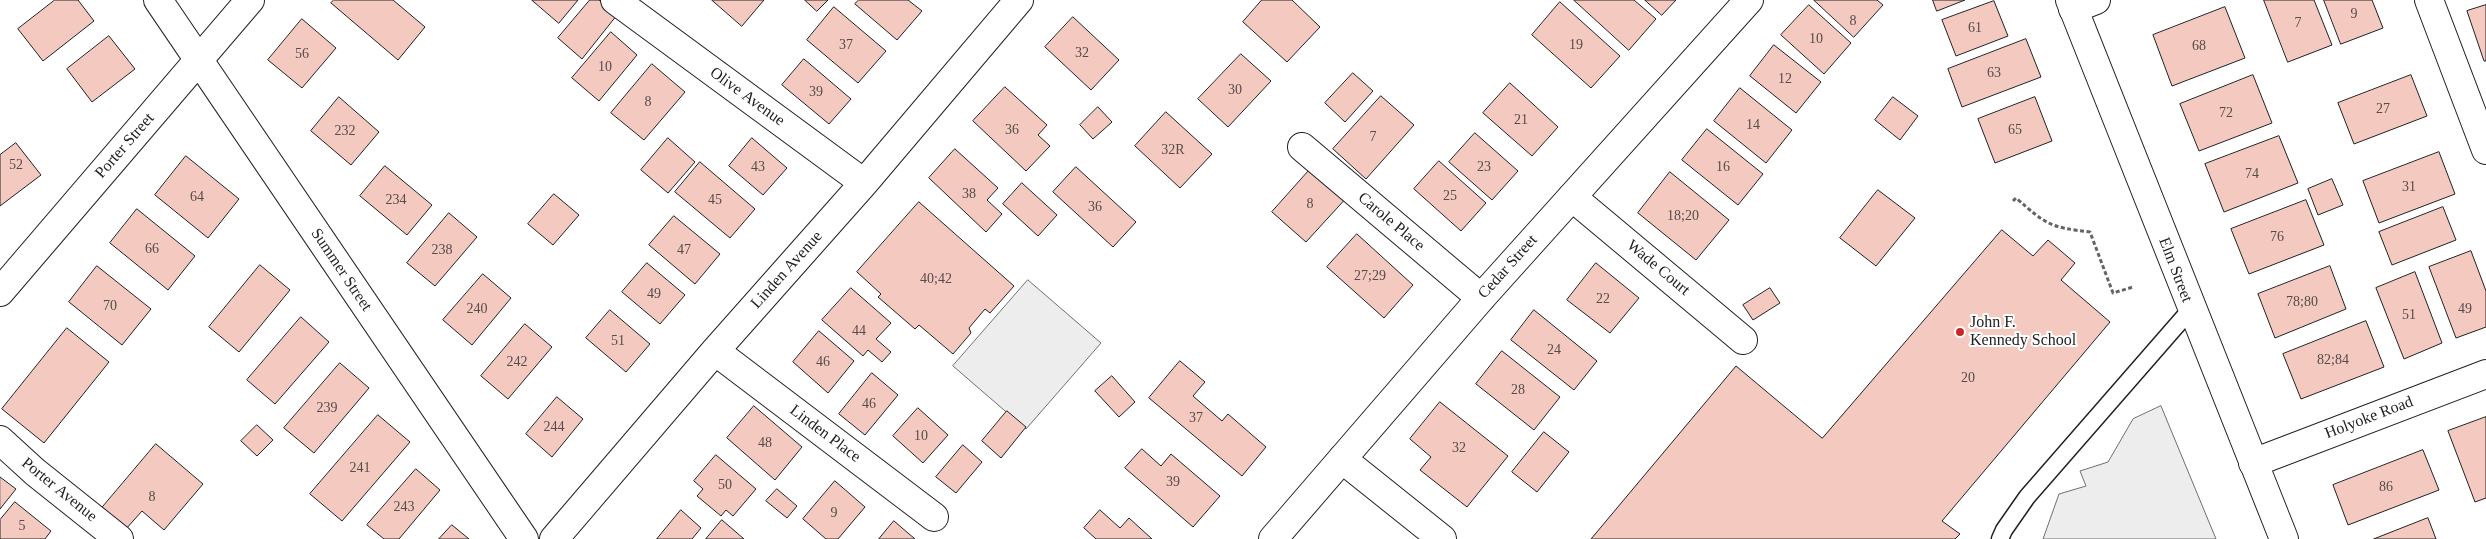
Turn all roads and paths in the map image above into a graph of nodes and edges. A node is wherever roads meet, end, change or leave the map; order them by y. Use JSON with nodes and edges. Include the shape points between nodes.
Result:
{"nodes":[{"id":1,"x":158,"y":0,"type":"edge"},
{"id":2,"x":250,"y":0,"type":"edge"},
{"id":3,"x":1019,"y":0,"type":"edge"},
{"id":4,"x":1749,"y":0,"type":"edge"},
{"id":5,"x":2429,"y":0,"type":"edge"},
{"id":6,"x":2080,"y":3,"type":"edge"},
{"id":7,"x":621,"y":6,"type":"edge"},
{"id":8,"x":198,"y":61,"type":"junction"},
{"id":9,"x":1302,"y":146,"type":"dead end"},
{"id":10,"x":2486,"y":150,"type":"edge"},
{"id":11,"x":864,"y":183,"type":"junction"},
{"id":12,"x":1572,"y":197,"type":"junction"},
{"id":13,"x":2013,"y":201,"type":"dead end"},
{"id":14,"x":2134,"y":287,"type":"dead end"},
{"id":15,"x":0,"y":292,"type":"edge"},
{"id":16,"x":1481,"y":298,"type":"junction"},
{"id":17,"x":2191,"y":309,"type":"junction"},
{"id":18,"x":1743,"y":340,"type":"dead end"},
{"id":19,"x":715,"y":351,"type":"junction"},
{"id":20,"x":2486,"y":374,"type":"edge"},
{"id":21,"x":0,"y":440,"type":"edge"},
{"id":22,"x":1342,"y":458,"type":"junction"},
{"id":23,"x":2253,"y":463,"type":"junction"},
{"id":24,"x":934,"y":517,"type":"dead end"},
{"id":25,"x":119,"y":539,"type":"edge"},
{"id":26,"x":524,"y":539,"type":"edge"},
{"id":27,"x":554,"y":539,"type":"edge"},
{"id":28,"x":1273,"y":539,"type":"edge"},
{"id":29,"x":1442,"y":539,"type":"edge"},
{"id":30,"x":2000,"y":539,"type":"edge"},
{"id":31,"x":2284,"y":539,"type":"edge"}],
"edges":[{"from":1,"to":8,"type":"street","name":"Summer Street"},
{"from":2,"to":8,"type":"street","name":"Porter Street"},
{"from":3,"to":11,"type":"street","name":"Linden Avenue"},
{"from":4,"to":12,"type":"street","name":"Cedar Street"},
{"from":5,"to":10,"type":"street"},
{"from":6,"to":17,"type":"street","name":"Elm Street"},
{"from":7,"to":11,"type":"street","name":"Olive Avenue"},
{"from":8,"to":15,"type":"street","name":"Porter Street"},
{"from":8,"to":26,"type":"street","name":"Summer Street"},
{"from":9,"to":16,"type":"street","name":"Carole Place"},
{"from":11,"to":19,"type":"street","name":"Linden Avenue"},
{"from":12,"to":16,"type":"street","name":"Cedar Street"},
{"from":12,"to":18,"type":"street","name":"Wade Court"},
{"from":13,"to":14,"type":"path","via":[[2016,198],[2056,228],[2090,232],[2113,293]]},
{"from":16,"to":22,"type":"street","name":"Cedar Street"},
{"from":17,"to":23,"type":"street","name":"Elm Street"},
{"from":17,"to":30,"type":"lane","via":[[2027,498]]},
{"from":19,"to":24,"type":"street","name":"Linden Place"},
{"from":19,"to":27,"type":"street","name":"Linden Avenue"},
{"from":20,"to":23,"type":"street","name":"Holyoke Road"},
{"from":21,"to":25,"type":"street","name":"Porter Avenue"},
{"from":22,"to":28,"type":"street","name":"Cedar Street"},
{"from":22,"to":29,"type":"street"},
{"from":23,"to":31,"type":"street","name":"Elm Street"}]}
